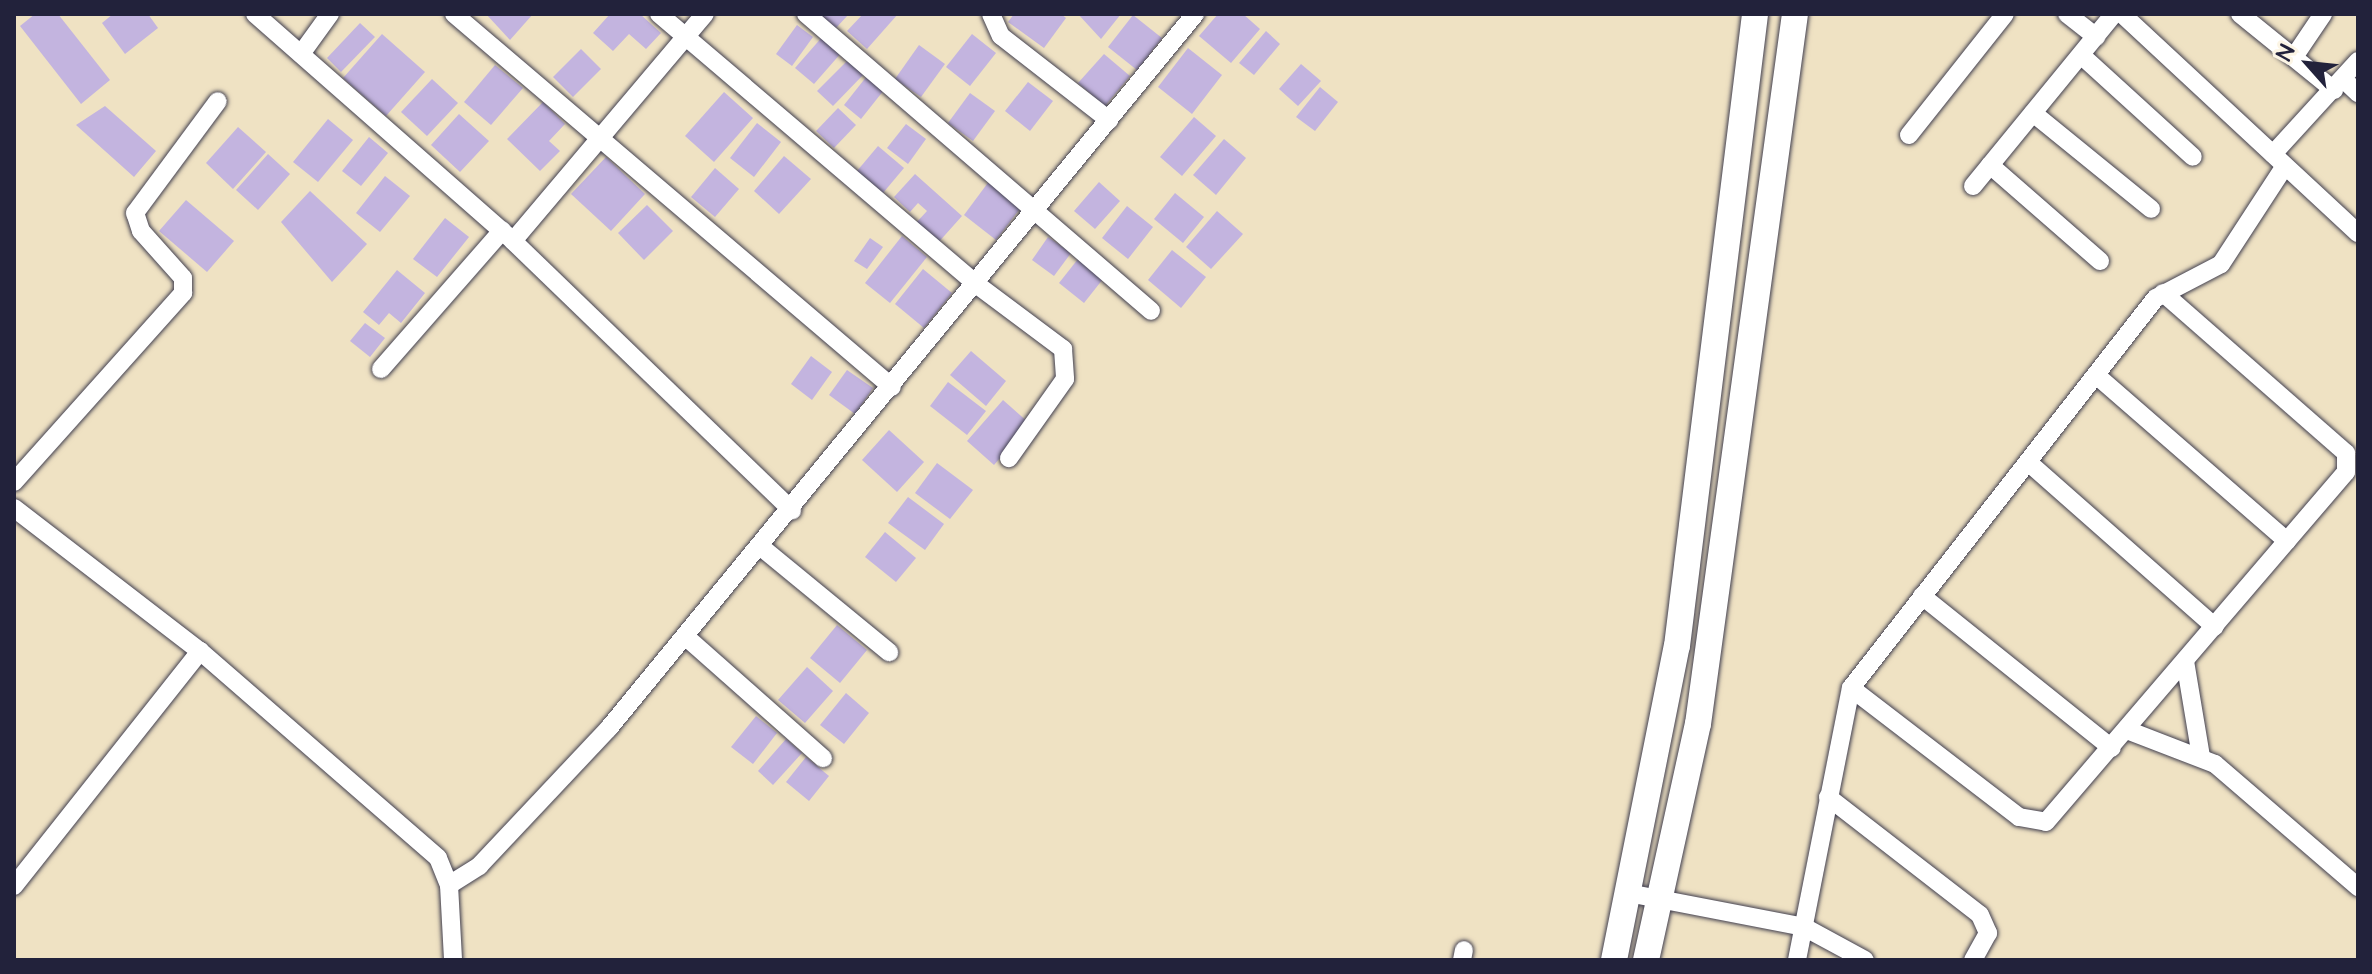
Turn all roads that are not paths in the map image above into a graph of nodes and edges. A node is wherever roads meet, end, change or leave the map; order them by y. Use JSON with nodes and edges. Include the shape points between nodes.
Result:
{"nodes":[{"id":1,"x":255,"y":14,"type":"edge"},
{"id":2,"x":330,"y":14,"type":"edge"},
{"id":3,"x":454,"y":14,"type":"edge"},
{"id":4,"x":659,"y":14,"type":"edge"},
{"id":5,"x":705,"y":14,"type":"edge"},
{"id":6,"x":806,"y":14,"type":"edge"},
{"id":7,"x":991,"y":14,"type":"edge"},
{"id":8,"x":1195,"y":14,"type":"edge"},
{"id":9,"x":1755,"y":14,"type":"edge"},
{"id":10,"x":1795,"y":14,"type":"edge"},
{"id":11,"x":2005,"y":14,"type":"edge"},
{"id":12,"x":2067,"y":14,"type":"edge"},
{"id":13,"x":2114,"y":14,"type":"edge"},
{"id":14,"x":2122,"y":14,"type":"edge"},
{"id":15,"x":2240,"y":14,"type":"edge"},
{"id":16,"x":2323,"y":14,"type":"edge"},
{"id":17,"x":2096,"y":37,"type":"junction"},
{"id":18,"x":685,"y":38,"type":"junction"},
{"id":19,"x":301,"y":54,"type":"junction"},
{"id":20,"x":2081,"y":55,"type":"junction"},
{"id":21,"x":2294,"y":57,"type":"junction"},
{"id":22,"x":2358,"y":61,"type":"edge"},
{"id":23,"x":2338,"y":84,"type":"junction"},
{"id":24,"x":2358,"y":93,"type":"edge"},
{"id":25,"x":218,"y":101,"type":"dead end"},
{"id":26,"x":2033,"y":113,"type":"junction"},
{"id":27,"x":1109,"y":120,"type":"junction"},
{"id":28,"x":1909,"y":135,"type":"dead end"},
{"id":29,"x":601,"y":137,"type":"junction"},
{"id":30,"x":2193,"y":157,"type":"dead end"},
{"id":31,"x":2279,"y":160,"type":"junction"},
{"id":32,"x":1990,"y":165,"type":"junction"},
{"id":33,"x":1973,"y":186,"type":"dead end"},
{"id":34,"x":1038,"y":208,"type":"junction"},
{"id":35,"x":2151,"y":209,"type":"dead end"},
{"id":36,"x":2358,"y":233,"type":"edge"},
{"id":37,"x":507,"y":236,"type":"junction"},
{"id":38,"x":2100,"y":261,"type":"dead end"},
{"id":39,"x":976,"y":284,"type":"junction"},
{"id":40,"x":2163,"y":293,"type":"junction"},
{"id":41,"x":1151,"y":311,"type":"dead end"},
{"id":42,"x":381,"y":369,"type":"dead end"},
{"id":43,"x":2096,"y":375,"type":"junction"},
{"id":44,"x":892,"y":387,"type":"junction"},
{"id":45,"x":1009,"y":458,"type":"dead end"},
{"id":46,"x":2028,"y":462,"type":"junction"},
{"id":47,"x":14,"y":482,"type":"edge"},
{"id":48,"x":1694,"y":500,"type":"junction"},
{"id":49,"x":1728,"y":502,"type":"junction"},
{"id":50,"x":14,"y":508,"type":"edge"},
{"id":51,"x":792,"y":510,"type":"junction"},
{"id":52,"x":2287,"y":541,"type":"junction"},
{"id":53,"x":761,"y":547,"type":"junction"},
{"id":54,"x":1922,"y":596,"type":"junction"},
{"id":55,"x":2215,"y":627,"type":"junction"},
{"id":56,"x":686,"y":637,"type":"junction"},
{"id":57,"x":200,"y":651,"type":"junction"},
{"id":58,"x":889,"y":652,"type":"dead end"},
{"id":59,"x":2185,"y":661,"type":"junction"},
{"id":60,"x":1851,"y":688,"type":"junction"},
{"id":61,"x":2127,"y":730,"type":"junction"},
{"id":62,"x":2112,"y":748,"type":"junction"},
{"id":63,"x":2201,"y":757,"type":"junction"},
{"id":64,"x":823,"y":758,"type":"dead end"},
{"id":65,"x":1828,"y":797,"type":"junction"},
{"id":66,"x":449,"y":885,"type":"junction"},
{"id":67,"x":14,"y":886,"type":"edge"},
{"id":68,"x":2358,"y":887,"type":"edge"},
{"id":69,"x":1628,"y":893,"type":"junction"},
{"id":70,"x":1659,"y":898,"type":"junction"},
{"id":71,"x":1804,"y":927,"type":"junction"},
{"id":72,"x":453,"y":960,"type":"edge"},
{"id":73,"x":1614,"y":960,"type":"edge"},
{"id":74,"x":1646,"y":960,"type":"edge"},
{"id":75,"x":1797,"y":960,"type":"edge"},
{"id":76,"x":1865,"y":960,"type":"edge"},
{"id":77,"x":1973,"y":960,"type":"edge"}],
"edges":[{"from":1,"to":19,"type":"street"},
{"from":2,"to":19,"type":"street"},
{"from":3,"to":29,"type":"street"},
{"from":4,"to":18,"type":"street"},
{"from":5,"to":18,"type":"street"},
{"from":6,"to":34,"type":"street"},
{"from":7,"to":27,"type":"street","via":[[1001,36]]},
{"from":8,"to":27,"type":"street"},
{"from":9,"to":48,"type":"street"},
{"from":10,"to":49,"type":"street"},
{"from":11,"to":28,"type":"street"},
{"from":12,"to":17,"type":"street"},
{"from":13,"to":17,"type":"street"},
{"from":14,"to":31,"type":"street"},
{"from":15,"to":21,"type":"street"},
{"from":16,"to":21,"type":"street"},
{"from":17,"to":20,"type":"street"},
{"from":18,"to":29,"type":"street"},
{"from":18,"to":39,"type":"street"},
{"from":19,"to":37,"type":"street"},
{"from":20,"to":26,"type":"street"},
{"from":20,"to":30,"type":"street"},
{"from":21,"to":23,"type":"street"},
{"from":22,"to":23,"type":"street"},
{"from":23,"to":24,"type":"street"},
{"from":23,"to":31,"type":"street"},
{"from":25,"to":47,"type":"street","via":[[135,213],[141,231],[183,278],[183,293]]},
{"from":26,"to":32,"type":"street"},
{"from":26,"to":35,"type":"street"},
{"from":27,"to":34,"type":"street"},
{"from":29,"to":37,"type":"street"},
{"from":29,"to":44,"type":"street"},
{"from":31,"to":36,"type":"street"},
{"from":31,"to":40,"type":"street","via":[[2221,264]]},
{"from":32,"to":33,"type":"street"},
{"from":32,"to":38,"type":"street"},
{"from":34,"to":39,"type":"street"},
{"from":34,"to":41,"type":"street"},
{"from":37,"to":42,"type":"street"},
{"from":37,"to":51,"type":"street"},
{"from":39,"to":44,"type":"street"},
{"from":39,"to":45,"type":"street","via":[[1068,357],[1065,379]]},
{"from":40,"to":43,"type":"street"},
{"from":40,"to":52,"type":"street","via":[[2346,453],[2346,472]]},
{"from":43,"to":46,"type":"street"},
{"from":43,"to":52,"type":"street"},
{"from":44,"to":51,"type":"street"},
{"from":46,"to":54,"type":"street"},
{"from":46,"to":55,"type":"street"},
{"from":48,"to":49,"type":"street"},
{"from":48,"to":69,"type":"street","via":[[1677,646]]},
{"from":49,"to":70,"type":"street","via":[[1698,724]]},
{"from":50,"to":57,"type":"street"},
{"from":51,"to":53,"type":"street"},
{"from":52,"to":55,"type":"street"},
{"from":53,"to":56,"type":"street"},
{"from":53,"to":58,"type":"street"},
{"from":54,"to":60,"type":"street"},
{"from":54,"to":62,"type":"street"},
{"from":55,"to":59,"type":"street"},
{"from":56,"to":64,"type":"street"},
{"from":56,"to":66,"type":"street","via":[[479,866]]},
{"from":57,"to":66,"type":"street","via":[[438,858]]},
{"from":57,"to":67,"type":"street"},
{"from":59,"to":61,"type":"street"},
{"from":59,"to":63,"type":"street"},
{"from":60,"to":62,"type":"street","via":[[2033,823],[2054,816]]},
{"from":60,"to":65,"type":"street"},
{"from":61,"to":62,"type":"street"},
{"from":61,"to":63,"type":"street"},
{"from":63,"to":68,"type":"street"},
{"from":65,"to":71,"type":"street"},
{"from":65,"to":77,"type":"street","via":[[1980,915],[1988,933]]},
{"from":66,"to":72,"type":"street"},
{"from":69,"to":70,"type":"street"},
{"from":69,"to":73,"type":"street"},
{"from":70,"to":71,"type":"street"},
{"from":70,"to":74,"type":"street"},
{"from":71,"to":75,"type":"street"},
{"from":71,"to":76,"type":"street"}]}
